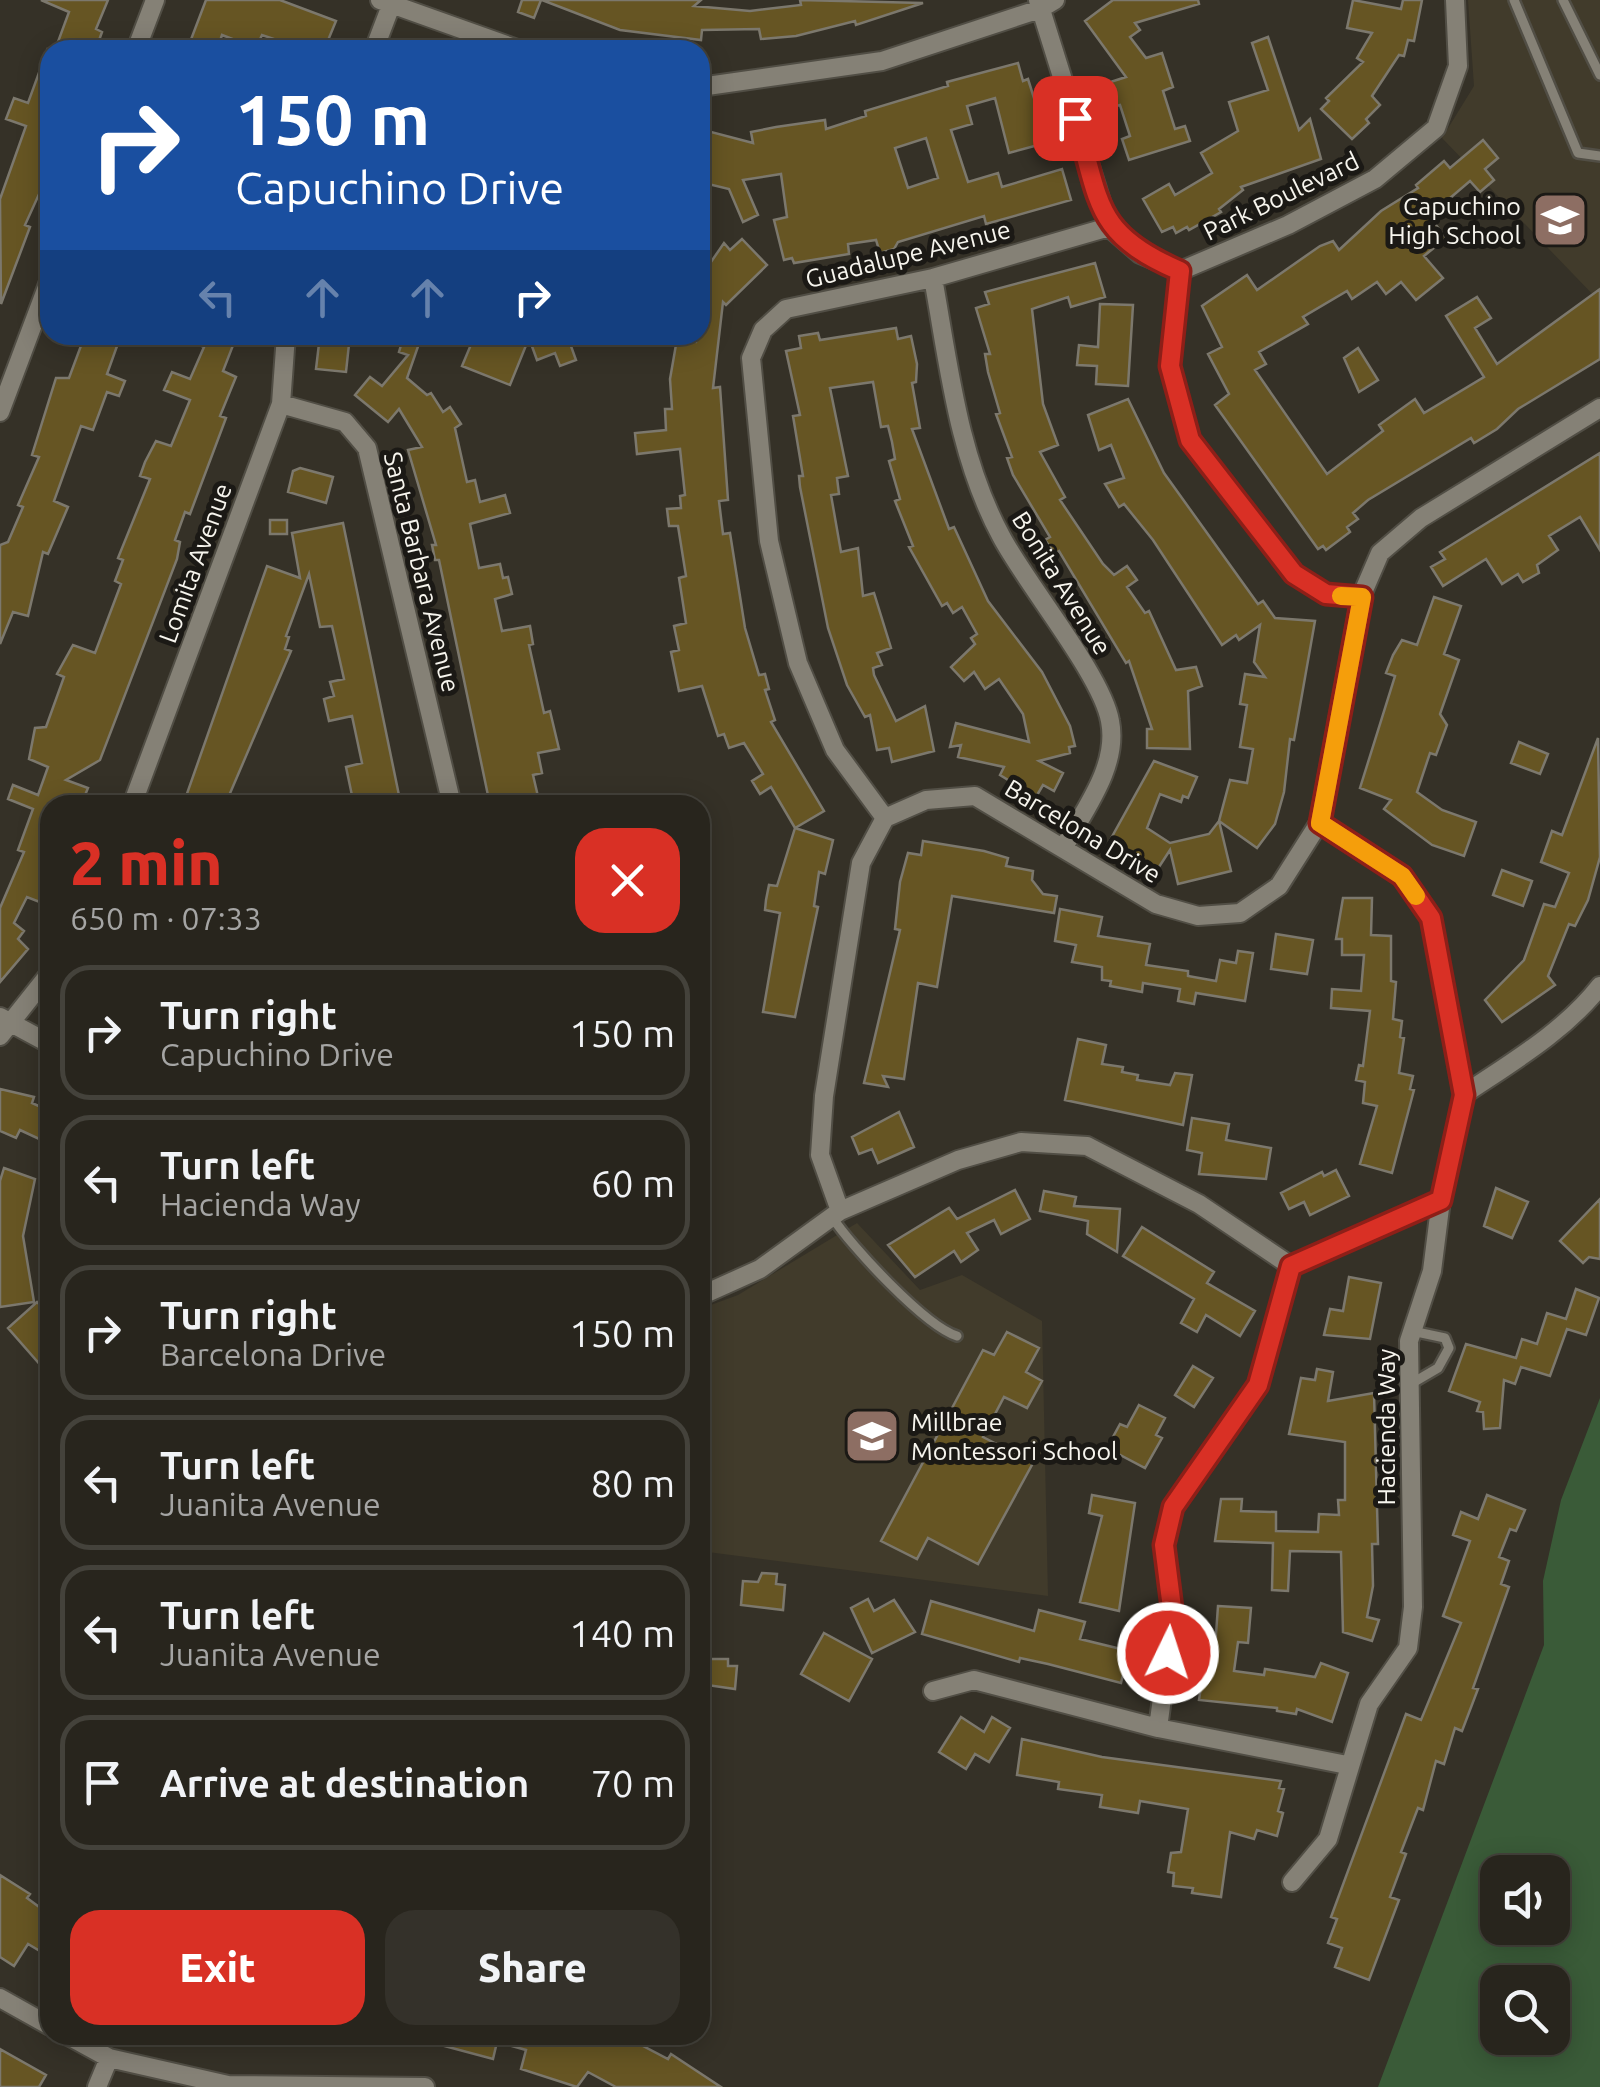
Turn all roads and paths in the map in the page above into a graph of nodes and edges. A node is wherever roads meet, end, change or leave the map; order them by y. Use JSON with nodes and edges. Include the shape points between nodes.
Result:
{"nodes":[{"id":1,"x":155,"y":0,"type":"edge"},
{"id":2,"x":1455,"y":0,"type":"edge"},
{"id":3,"x":1514,"y":0,"type":"edge"},
{"id":4,"x":1563,"y":0,"type":"edge"},
{"id":5,"x":388,"y":1,"type":"edge"},
{"id":6,"x":1044,"y":3,"type":"edge"},
{"id":7,"x":140,"y":40,"type":"edge"},
{"id":8,"x":377,"y":40,"type":"edge"},
{"id":9,"x":493,"y":40,"type":"edge"},
{"id":10,"x":1600,"y":75,"type":"edge"},
{"id":11,"x":710,"y":86,"type":"edge"},
{"id":12,"x":1600,"y":156,"type":"edge"},
{"id":13,"x":1109,"y":227,"type":"junction"},
{"id":14,"x":1180,"y":271,"type":"junction"},
{"id":15,"x":933,"y":278,"type":"junction"},
{"id":16,"x":40,"y":306,"type":"edge"},
{"id":17,"x":285,"y":345,"type":"edge"},
{"id":18,"x":281,"y":404,"type":"junction"},
{"id":19,"x":1600,"y":408,"type":"edge"},
{"id":20,"x":0,"y":412,"type":"edge"},
{"id":21,"x":1362,"y":597,"type":"junction"},
{"id":22,"x":136,"y":795,"type":"edge"},
{"id":23,"x":450,"y":795,"type":"edge"},
{"id":24,"x":885,"y":818,"type":"junction"},
{"id":25,"x":1320,"y":823,"type":"junction"},
{"id":26,"x":1064,"y":847,"type":"junction"},
{"id":27,"x":40,"y":985,"type":"edge"},
{"id":28,"x":1600,"y":986,"type":"edge"},
{"id":29,"x":4,"y":1026,"type":"edge"},
{"id":30,"x":40,"y":1040,"type":"edge"},
{"id":31,"x":1464,"y":1095,"type":"junction"},
{"id":32,"x":1441,"y":1200,"type":"junction"},
{"id":33,"x":836,"y":1214,"type":"junction"},
{"id":34,"x":1291,"y":1266,"type":"junction"},
{"id":35,"x":710,"y":1292,"type":"edge"},
{"id":36,"x":1412,"y":1330,"type":"junction"},
{"id":37,"x":957,"y":1336,"type":"dead end"},
{"id":38,"x":1410,"y":1385,"type":"junction"},
{"id":39,"x":934,"y":1691,"type":"dead end"},
{"id":40,"x":1158,"y":1728,"type":"junction"},
{"id":41,"x":1347,"y":1765,"type":"junction"},
{"id":42,"x":1292,"y":1882,"type":"dead end"},
{"id":43,"x":0,"y":1998,"type":"edge"},
{"id":44,"x":40,"y":2020,"type":"edge"},
{"id":45,"x":85,"y":2045,"type":"edge"},
{"id":46,"x":109,"y":2058,"type":"junction"},
{"id":47,"x":98,"y":2087,"type":"edge"},
{"id":48,"x":425,"y":2087,"type":"edge"}],
"edges":[{"from":1,"to":7,"type":"street"},
{"from":2,"to":14,"type":"street","name":"Park Boulevard","via":[[1458,66],[1436,128],[1375,180]]},
{"from":3,"to":12,"type":"lane","via":[[1578,153]]},
{"from":4,"to":10,"type":"lane"},
{"from":5,"to":8,"type":"street"},
{"from":5,"to":9,"type":"street"},
{"from":6,"to":11,"type":"street","via":[[882,61]]},
{"from":6,"to":13,"type":"street"},
{"from":13,"to":14,"type":"street","via":[[1140,254]]},
{"from":13,"to":15,"type":"street","name":"Guadalupe Avenue"},
{"from":14,"to":21,"type":"street","via":[[1170,366],[1190,440],[1294,574],[1326,594]]},
{"from":15,"to":24,"type":"street","name":"Guadalupe Avenue","via":[[786,309],[764,330],[751,358],[769,541],[798,664],[835,750]]},
{"from":15,"to":26,"type":"street","name":"Bonita Avenue","via":[[966,460],[1000,534],[1088,671],[1110,720],[1108,767]]},
{"from":16,"to":20,"type":"street"},
{"from":17,"to":18,"type":"street","name":"Lomita Avenue"},
{"from":18,"to":22,"type":"street","name":"Lomita Avenue"},
{"from":18,"to":23,"type":"street","name":"Santa Barbara Avenue","via":[[345,422],[367,448]]},
{"from":19,"to":21,"type":"street","name":"Barcelona Drive","via":[[1421,518],[1380,552]]},
{"from":21,"to":25,"type":"street","name":"Barcelona Drive"},
{"from":24,"to":26,"type":"street","name":"Barcelona Drive","via":[[926,800],[975,796]]},
{"from":24,"to":33,"type":"street","via":[[861,863],[824,1096],[820,1155]]},
{"from":25,"to":26,"type":"street","name":"Barcelona Drive","via":[[1280,886],[1240,913],[1198,916],[1156,904]]},
{"from":25,"to":31,"type":"street","name":"Hacienda Way","via":[[1402,876],[1431,918]]},
{"from":27,"to":29,"type":"street"},
{"from":28,"to":31,"type":"street","via":[[1541,1043]]},
{"from":29,"to":30,"type":"street"},
{"from":31,"to":32,"type":"street","name":"Hacienda Way"},
{"from":32,"to":34,"type":"street"},
{"from":32,"to":36,"type":"street","name":"Hacienda Way","via":[[1432,1270]]},
{"from":33,"to":34,"type":"street","via":[[958,1160],[1020,1142],[1088,1146],[1199,1204]]},
{"from":33,"to":35,"type":"street","via":[[760,1269]]},
{"from":33,"to":37,"type":"lane","via":[[851,1245],[938,1330]]},
{"from":34,"to":40,"type":"street","via":[[1258,1385],[1173,1507],[1164,1545],[1173,1616]]},
{"from":36,"to":38,"type":"street","name":"Hacienda Way"},
{"from":36,"to":38,"type":"lane","via":[[1446,1338],[1449,1348],[1438,1368]]},
{"from":38,"to":41,"type":"street","name":"Hacienda Way","via":[[1408,1648],[1369,1704]]},
{"from":39,"to":40,"type":"street","via":[[974,1680]]},
{"from":40,"to":41,"type":"street"},
{"from":41,"to":42,"type":"street","name":"Hacienda Way","via":[[1328,1839]]},
{"from":43,"to":44,"type":"street"},
{"from":45,"to":46,"type":"street"},
{"from":46,"to":47,"type":"street"},
{"from":46,"to":48,"type":"street","via":[[228,2085]]}]}
